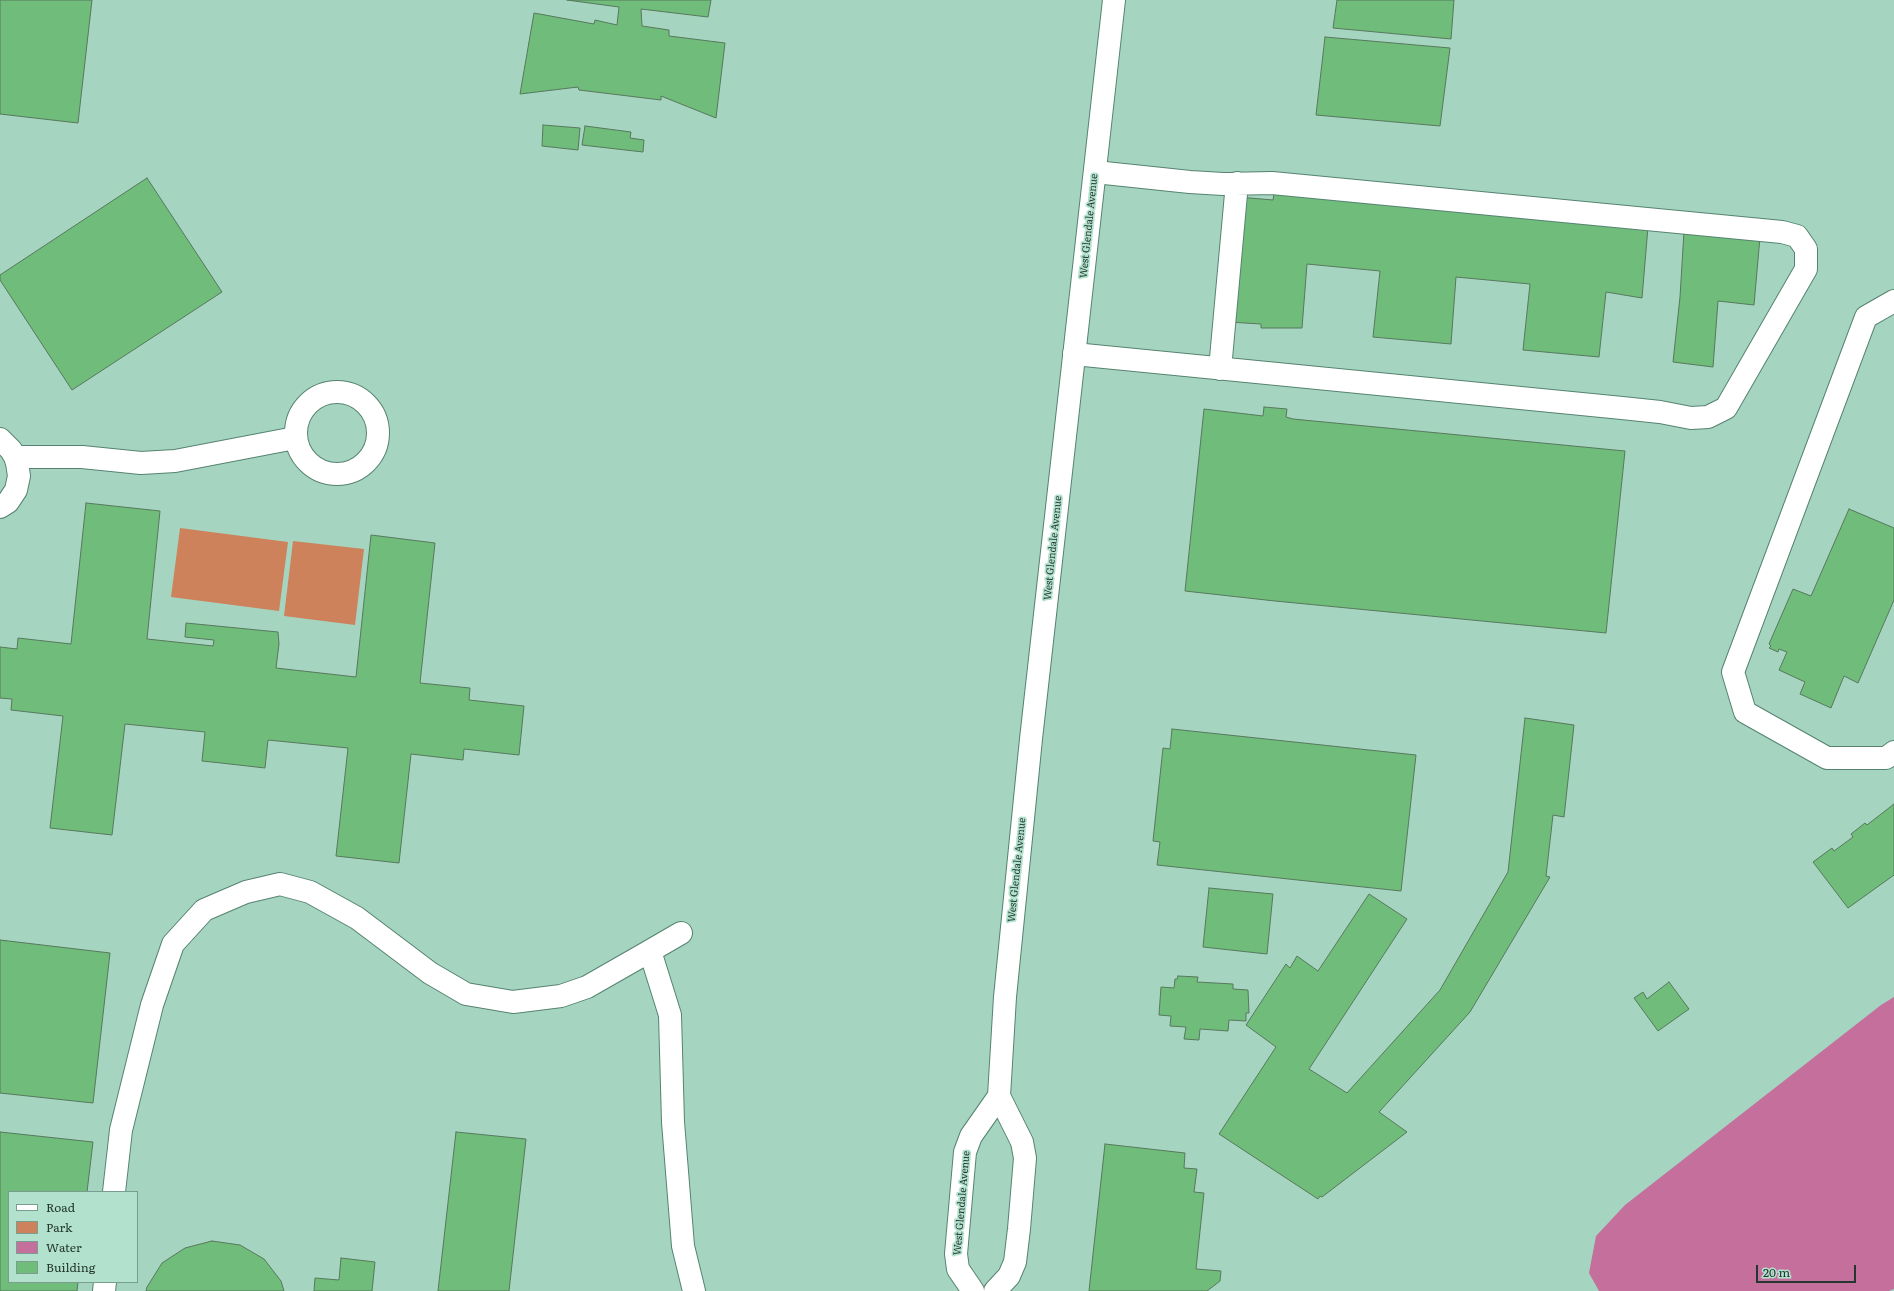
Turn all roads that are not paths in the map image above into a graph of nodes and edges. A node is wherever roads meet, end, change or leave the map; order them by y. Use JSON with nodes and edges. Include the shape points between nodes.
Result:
{"nodes":[{"id":1,"x":1114,"y":0,"type":"edge"},
{"id":2,"x":1095,"y":172,"type":"junction"},
{"id":3,"x":1237,"y":183,"type":"junction"},
{"id":4,"x":1894,"y":301,"type":"edge"},
{"id":5,"x":1074,"y":354,"type":"junction"},
{"id":6,"x":1220,"y":369,"type":"junction"},
{"id":7,"x":295,"y":438,"type":"dead end"},
{"id":8,"x":0,"y":439,"type":"edge"},
{"id":9,"x":15,"y":457,"type":"junction"},
{"id":10,"x":0,"y":508,"type":"edge"},
{"id":11,"x":1894,"y":752,"type":"edge"},
{"id":12,"x":681,"y":933,"type":"dead end"},
{"id":13,"x":650,"y":951,"type":"junction"},
{"id":14,"x":998,"y":1096,"type":"junction"},
{"id":15,"x":114,"y":1191,"type":"edge"},
{"id":16,"x":694,"y":1291,"type":"edge"},
{"id":17,"x":974,"y":1291,"type":"edge"},
{"id":18,"x":995,"y":1291,"type":"edge"}],
"edges":[{"from":1,"to":2,"type":"main road","name":"West Glendale Avenue"},
{"from":2,"to":3,"type":"main road","via":[[1190,182]]},
{"from":2,"to":5,"type":"main road","name":"West Glendale Avenue"},
{"from":3,"to":6,"type":"main road"},
{"from":3,"to":6,"type":"main road","via":[[1263,182],[1782,232],[1797,236],[1806,249],[1806,270],[1726,408],[1708,417],[1691,418],[1630,409]]},
{"from":4,"to":11,"type":"main road","via":[[1866,317],[1733,672],[1745,712],[1827,758],[1886,758]]},
{"from":5,"to":6,"type":"main road"},
{"from":5,"to":14,"type":"main road","name":"West Glendale Avenue","via":[[1015,890]]},
{"from":7,"to":9,"type":"main road","via":[[175,461],[141,463],[82,457]]},
{"from":8,"to":9,"type":"main road"},
{"from":9,"to":10,"type":"main road","via":[[19,476],[16,490]]},
{"from":12,"to":13,"type":"main road"},
{"from":13,"to":15,"type":"main road","via":[[587,987],[561,996],[513,1002],[466,994],[430,972],[357,918],[310,892],[280,884],[246,892],[204,910],[173,944],[152,1005],[121,1130]]},
{"from":13,"to":16,"type":"main road","via":[[670,1015],[673,1122],[683,1246]]},
{"from":14,"to":17,"type":"main road","name":"West Glendale Avenue","via":[[971,1136],[965,1152],[956,1254],[958,1269]]},
{"from":14,"to":18,"type":"main road","via":[[1022,1142],[1024,1158],[1015,1262],[1009,1276]]}]}
